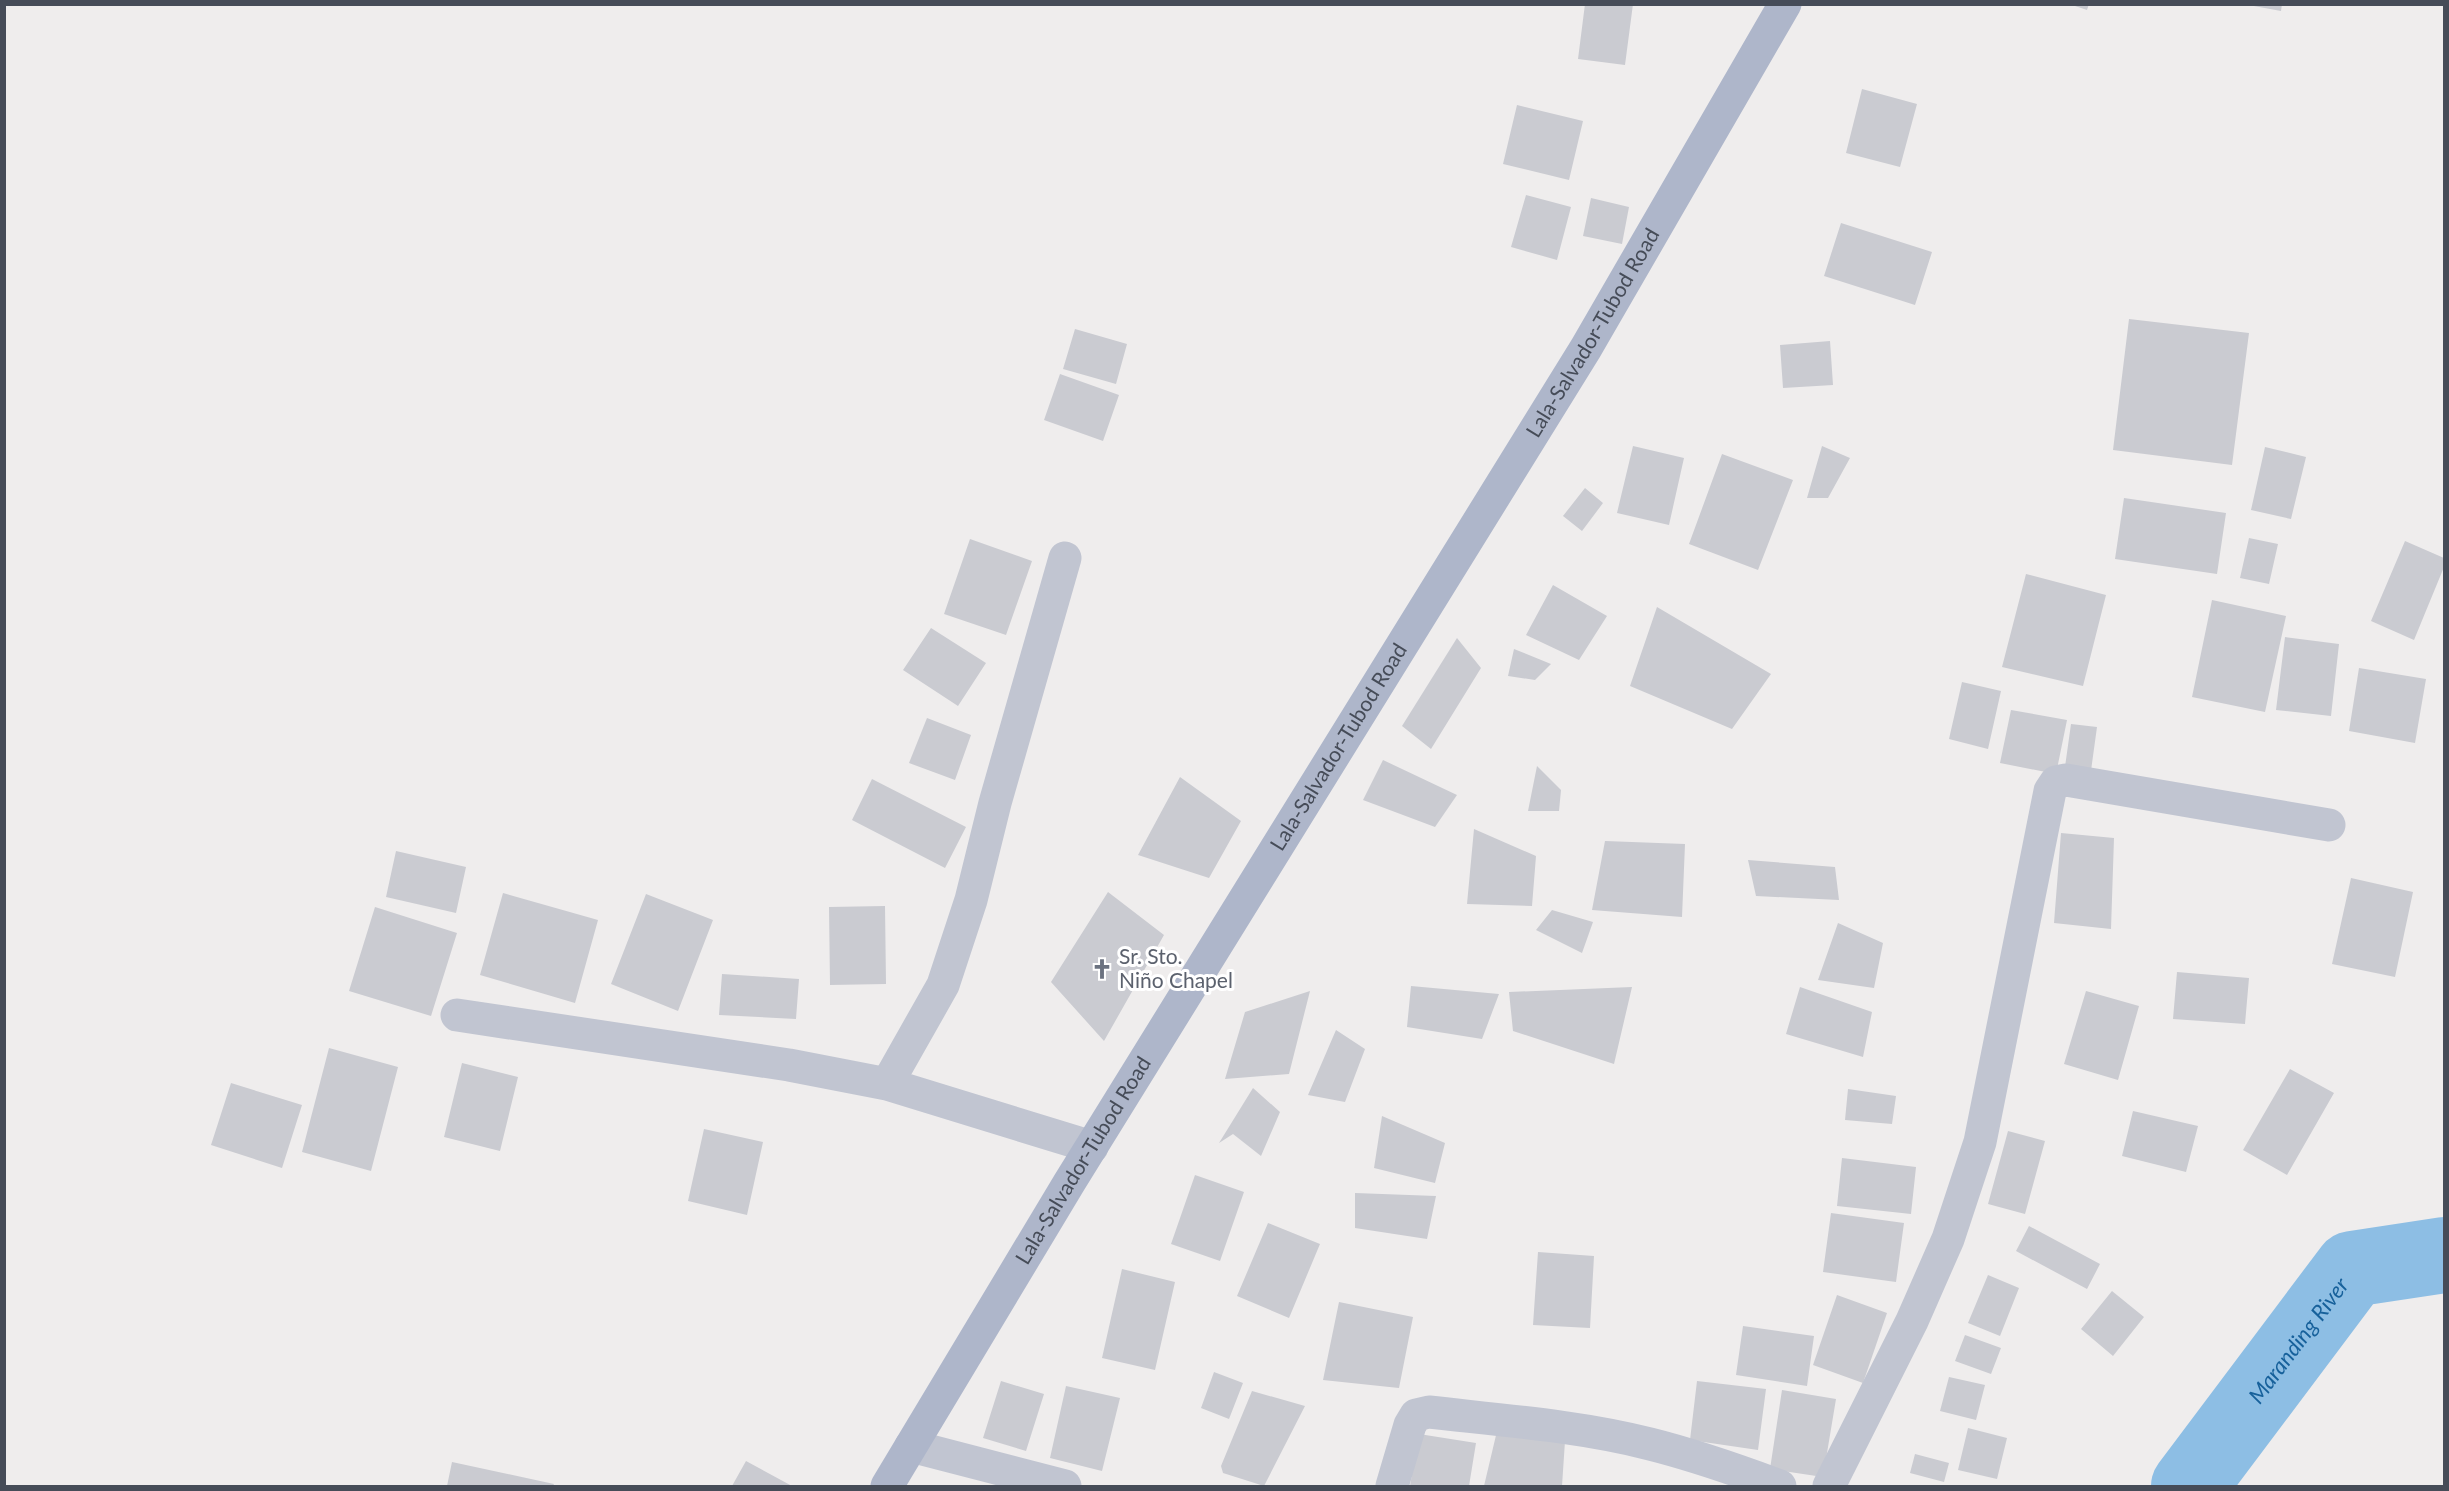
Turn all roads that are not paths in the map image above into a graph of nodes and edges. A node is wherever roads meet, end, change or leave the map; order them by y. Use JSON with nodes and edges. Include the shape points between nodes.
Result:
{"nodes":[{"id":1,"x":1785,"y":4,"type":"edge"},
{"id":2,"x":1065,"y":558,"type":"dead end"},
{"id":3,"x":2329,"y":825,"type":"dead end"},
{"id":4,"x":456,"y":1016,"type":"dead end"},
{"id":5,"x":887,"y":1084,"type":"junction"},
{"id":6,"x":1092,"y":1147,"type":"junction"},
{"id":7,"x":911,"y":1446,"type":"junction"},
{"id":8,"x":887,"y":1486,"type":"edge"},
{"id":9,"x":1065,"y":1486,"type":"edge"},
{"id":10,"x":1392,"y":1486,"type":"edge"},
{"id":11,"x":1780,"y":1486,"type":"edge"},
{"id":12,"x":1829,"y":1486,"type":"edge"}],
"edges":[{"from":1,"to":6,"type":"main road","name":"Lala-Salvador-Tubod Road","via":[[1586,348]]},
{"from":2,"to":5,"type":"street","via":[[971,900],[943,985]]},
{"from":3,"to":12,"type":"street","via":[[2066,780],[2056,782],[2050,791],[1980,1142],[1948,1239]]},
{"from":4,"to":5,"type":"street","via":[[789,1065]]},
{"from":5,"to":6,"type":"street"},
{"from":6,"to":7,"type":"main road","name":"Lala-Salvador-Tubod Road"},
{"from":7,"to":8,"type":"main road","name":"Lala-Salvador-Tubod Road"},
{"from":7,"to":9,"type":"street"},
{"from":10,"to":11,"type":"street","via":[[1410,1425],[1416,1415],[1429,1412],[1648,1444]]}]}
